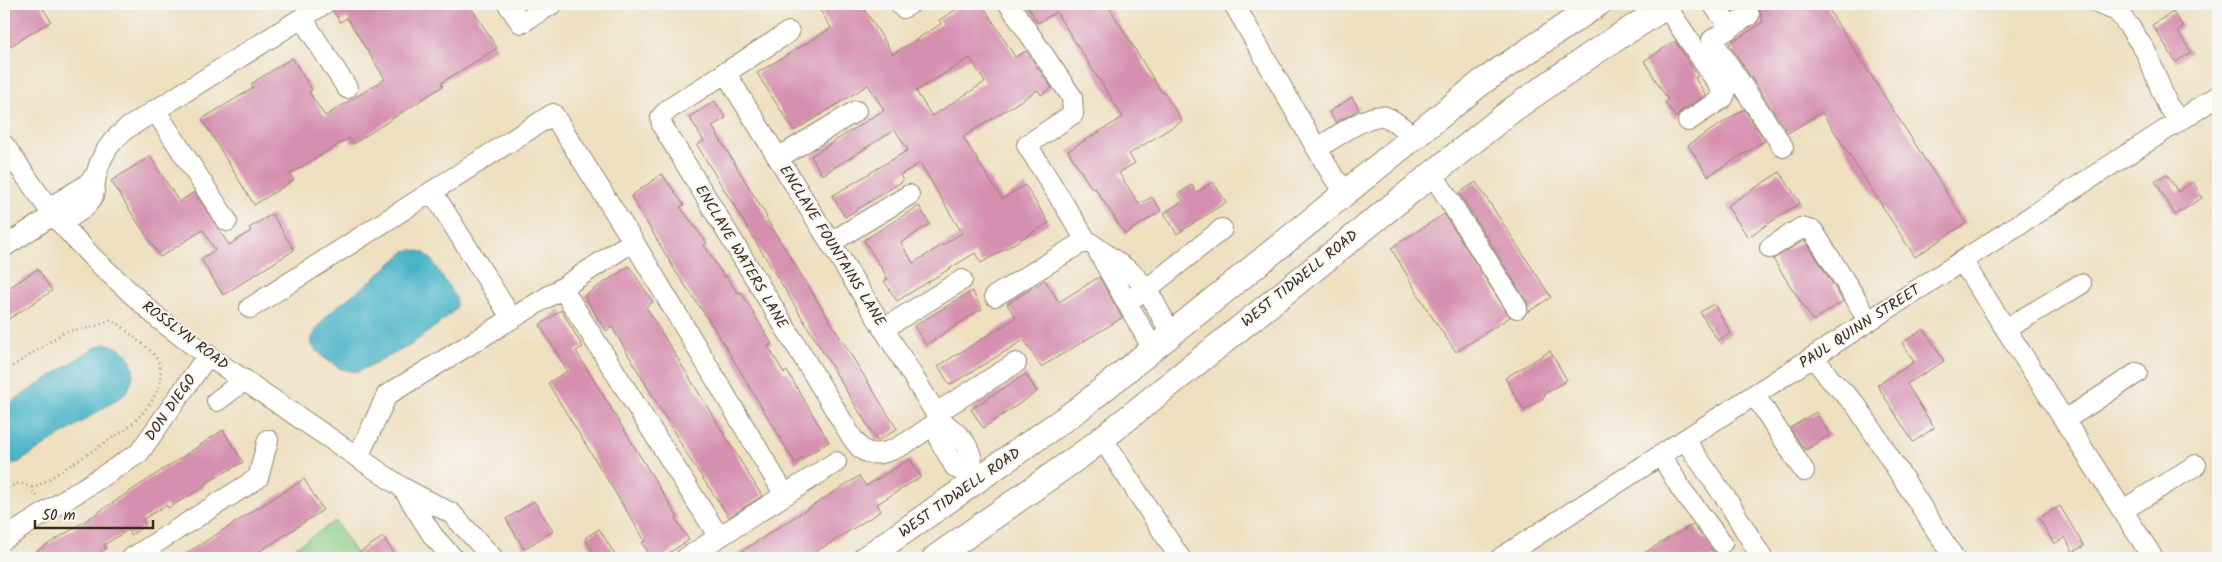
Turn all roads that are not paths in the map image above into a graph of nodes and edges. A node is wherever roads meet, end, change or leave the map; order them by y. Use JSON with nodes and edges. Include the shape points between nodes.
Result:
{"nodes":[{"id":1,"x":324,"y":4,"type":"edge"},
{"id":2,"x":508,"y":4,"type":"edge"},
{"id":3,"x":552,"y":4,"type":"edge"},
{"id":4,"x":900,"y":4,"type":"edge"},
{"id":5,"x":910,"y":4,"type":"edge"},
{"id":6,"x":1009,"y":4,"type":"edge"},
{"id":7,"x":1234,"y":4,"type":"edge"},
{"id":8,"x":1598,"y":4,"type":"edge"},
{"id":9,"x":1713,"y":4,"type":"edge"},
{"id":10,"x":2099,"y":4,"type":"edge"},
{"id":11,"x":1668,"y":5,"type":"edge"},
{"id":12,"x":1749,"y":15,"type":"dead end"},
{"id":13,"x":302,"y":18,"type":"junction"},
{"id":14,"x":1575,"y":18,"type":"junction"},
{"id":15,"x":1730,"y":28,"type":"junction"},
{"id":16,"x":789,"y":32,"type":"dead end"},
{"id":17,"x":1595,"y":52,"type":"junction"},
{"id":18,"x":724,"y":72,"type":"junction"},
{"id":19,"x":347,"y":88,"type":"dead end"},
{"id":20,"x":2218,"y":96,"type":"edge"},
{"id":21,"x":154,"y":110,"type":"junction"},
{"id":22,"x":856,"y":112,"type":"dead end"},
{"id":23,"x":1688,"y":121,"type":"dead end"},
{"id":24,"x":2178,"y":122,"type":"junction"},
{"id":25,"x":1414,"y":138,"type":"junction"},
{"id":26,"x":4,"y":145,"type":"edge"},
{"id":27,"x":1782,"y":147,"type":"dead end"},
{"id":28,"x":1317,"y":149,"type":"junction"},
{"id":29,"x":778,"y":158,"type":"junction"},
{"id":30,"x":1432,"y":173,"type":"junction"},
{"id":31,"x":432,"y":191,"type":"junction"},
{"id":32,"x":1347,"y":191,"type":"junction"},
{"id":33,"x":909,"y":195,"type":"dead end"},
{"id":34,"x":54,"y":216,"type":"junction"},
{"id":35,"x":227,"y":221,"type":"dead end"},
{"id":36,"x":1371,"y":222,"type":"junction"},
{"id":37,"x":1222,"y":229,"type":"dead end"},
{"id":38,"x":633,"y":241,"type":"junction"},
{"id":39,"x":830,"y":243,"type":"junction"},
{"id":40,"x":1092,"y":246,"type":"junction"},
{"id":41,"x":4,"y":247,"type":"edge"},
{"id":42,"x":1770,"y":248,"type":"dead end"},
{"id":43,"x":1962,"y":261,"type":"junction"},
{"id":44,"x":962,"y":280,"type":"dead end"},
{"id":45,"x":2081,"y":284,"type":"dead end"},
{"id":46,"x":562,"y":288,"type":"junction"},
{"id":47,"x":1146,"y":289,"type":"junction"},
{"id":48,"x":995,"y":296,"type":"dead end"},
{"id":49,"x":1126,"y":302,"type":"junction"},
{"id":50,"x":250,"y":308,"type":"dead end"},
{"id":51,"x":1517,"y":308,"type":"dead end"},
{"id":52,"x":512,"y":319,"type":"junction"},
{"id":53,"x":1868,"y":322,"type":"junction"},
{"id":54,"x":883,"y":329,"type":"junction"},
{"id":55,"x":2006,"y":329,"type":"junction"},
{"id":56,"x":1162,"y":341,"type":"junction"},
{"id":57,"x":208,"y":355,"type":"junction"},
{"id":58,"x":1814,"y":357,"type":"junction"},
{"id":59,"x":1016,"y":363,"type":"dead end"},
{"id":60,"x":2137,"y":373,"type":"dead end"},
{"id":61,"x":245,"y":380,"type":"junction"},
{"id":62,"x":1755,"y":395,"type":"junction"},
{"id":63,"x":217,"y":401,"type":"dead end"},
{"id":64,"x":938,"y":417,"type":"junction"},
{"id":65,"x":2065,"y":420,"type":"junction"},
{"id":66,"x":1102,"y":438,"type":"junction"},
{"id":67,"x":268,"y":440,"type":"dead end"},
{"id":68,"x":1685,"y":440,"type":"junction"},
{"id":69,"x":1661,"y":455,"type":"junction"},
{"id":70,"x":358,"y":457,"type":"junction"},
{"id":71,"x":836,"y":462,"type":"dead end"},
{"id":72,"x":2196,"y":465,"type":"dead end"},
{"id":73,"x":1804,"y":472,"type":"dead end"},
{"id":74,"x":974,"y":479,"type":"junction"},
{"id":75,"x":403,"y":488,"type":"junction"},
{"id":76,"x":785,"y":495,"type":"junction"},
{"id":77,"x":2123,"y":510,"type":"junction"},
{"id":78,"x":719,"y":537,"type":"junction"},
{"id":79,"x":4,"y":539,"type":"edge"},
{"id":80,"x":1722,"y":543,"type":"dead end"},
{"id":81,"x":132,"y":558,"type":"edge"},
{"id":82,"x":453,"y":558,"type":"edge"},
{"id":83,"x":493,"y":558,"type":"edge"},
{"id":84,"x":686,"y":558,"type":"edge"},
{"id":85,"x":866,"y":558,"type":"edge"},
{"id":86,"x":935,"y":558,"type":"edge"},
{"id":87,"x":1180,"y":558,"type":"edge"},
{"id":88,"x":1501,"y":558,"type":"edge"},
{"id":89,"x":1762,"y":558,"type":"edge"},
{"id":90,"x":1954,"y":558,"type":"edge"},
{"id":91,"x":2153,"y":558,"type":"edge"}],
"edges":[{"from":1,"to":13,"type":"street"},
{"from":2,"to":3,"type":"street","via":[[521,23]]},
{"from":4,"to":5,"type":"street","via":[[903,8]]},
{"from":6,"to":40,"type":"street","via":[[1072,96],[1073,114],[1027,145]]},
{"from":7,"to":28,"type":"street"},
{"from":8,"to":14,"type":"main road","name":"WEST TIDWELL ROAD"},
{"from":9,"to":15,"type":"street"},
{"from":10,"to":24,"type":"street","via":[[2117,11],[2129,26],[2146,52],[2160,90]]},
{"from":11,"to":17,"type":"main road","name":"WEST TIDWELL ROAD"},
{"from":11,"to":23,"type":"street","via":[[1725,94]]},
{"from":12,"to":15,"type":"street"},
{"from":13,"to":19,"type":"street"},
{"from":13,"to":21,"type":"street"},
{"from":14,"to":17,"type":"main road"},
{"from":14,"to":25,"type":"main road","name":"WEST TIDWELL ROAD","via":[[1482,82]]},
{"from":15,"to":27,"type":"street","via":[[1712,40]]},
{"from":16,"to":18,"type":"street","name":"ENCLAVE WATERS LANE"},
{"from":17,"to":30,"type":"main road","name":"WEST TIDWELL ROAD","via":[[1512,110]]},
{"from":18,"to":29,"type":"street","name":"ENCLAVE FOUNTAINS LANE"},
{"from":18,"to":64,"type":"street","name":"ENCLAVE WATERS LANE","via":[[669,109],[661,117],[662,125],[853,439],[863,450],[888,454]]},
{"from":20,"to":24,"type":"street","name":"PAUL QUINN STREET"},
{"from":21,"to":34,"type":"street","via":[[110,142],[96,175]]},
{"from":21,"to":35,"type":"street"},
{"from":22,"to":29,"type":"street"},
{"from":24,"to":43,"type":"street","name":"PAUL QUINN STREET"},
{"from":25,"to":28,"type":"street","via":[[1396,122],[1384,116],[1374,117]]},
{"from":25,"to":32,"type":"main road","name":"WEST TIDWELL ROAD"},
{"from":26,"to":34,"type":"street","name":"ROSSLYN ROAD"},
{"from":28,"to":32,"type":"street","via":[[1334,178]]},
{"from":29,"to":39,"type":"street","name":"ENCLAVE FOUNTAINS LANE"},
{"from":30,"to":36,"type":"main road","name":"WEST TIDWELL ROAD"},
{"from":30,"to":51,"type":"street"},
{"from":31,"to":38,"type":"street","via":[[553,114]]},
{"from":31,"to":50,"type":"street"},
{"from":31,"to":52,"type":"street"},
{"from":32,"to":36,"type":"main road"},
{"from":32,"to":56,"type":"main road","name":"WEST TIDWELL ROAD"},
{"from":33,"to":39,"type":"street"},
{"from":34,"to":41,"type":"street"},
{"from":34,"to":57,"type":"street","name":"ROSSLYN ROAD","via":[[93,258],[159,319]]},
{"from":36,"to":66,"type":"main road","name":"WEST TIDWELL ROAD"},
{"from":37,"to":47,"type":"street"},
{"from":38,"to":46,"type":"street"},
{"from":38,"to":76,"type":"street"},
{"from":39,"to":54,"type":"street","name":"ENCLAVE FOUNTAINS LANE"},
{"from":40,"to":47,"type":"street","via":[[1121,263]]},
{"from":40,"to":48,"type":"street"},
{"from":40,"to":49,"type":"street"},
{"from":42,"to":53,"type":"street","via":[[1801,228],[1813,231]]},
{"from":43,"to":53,"type":"street","name":"PAUL QUINN STREET"},
{"from":43,"to":55,"type":"street"},
{"from":44,"to":54,"type":"street"},
{"from":45,"to":55,"type":"street"},
{"from":46,"to":52,"type":"street"},
{"from":46,"to":78,"type":"street"},
{"from":47,"to":49,"type":"street"},
{"from":47,"to":56,"type":"street"},
{"from":49,"to":56,"type":"street"},
{"from":52,"to":70,"type":"street","via":[[387,395]]},
{"from":53,"to":58,"type":"street","name":"PAUL QUINN STREET"},
{"from":54,"to":64,"type":"street","name":"ENCLAVE FOUNTAINS LANE"},
{"from":55,"to":65,"type":"street"},
{"from":56,"to":74,"type":"main road","name":"WEST TIDWELL ROAD","via":[[1080,408]]},
{"from":57,"to":61,"type":"street","name":"ROSSLYN ROAD"},
{"from":57,"to":79,"type":"street","name":"DON DIEGO","via":[[139,453]]},
{"from":58,"to":62,"type":"street","name":"PAUL QUINN STREET"},
{"from":58,"to":90,"type":"street","via":[[1856,405]]},
{"from":59,"to":64,"type":"street"},
{"from":60,"to":65,"type":"street"},
{"from":61,"to":63,"type":"street"},
{"from":61,"to":70,"type":"street","name":"ROSSLYN ROAD"},
{"from":62,"to":68,"type":"street","name":"PAUL QUINN STREET"},
{"from":62,"to":73,"type":"street"},
{"from":64,"to":74,"type":"street","name":"ENCLAVE FOUNTAINS LANE","via":[[940,441],[956,450],[955,467]]},
{"from":65,"to":77,"type":"street"},
{"from":66,"to":86,"type":"main road","name":"WEST TIDWELL ROAD"},
{"from":66,"to":87,"type":"street"},
{"from":67,"to":81,"type":"street","via":[[258,478]]},
{"from":68,"to":69,"type":"street","name":"PAUL QUINN STREET"},
{"from":68,"to":89,"type":"street"},
{"from":69,"to":80,"type":"street","via":[[1681,489]]},
{"from":69,"to":88,"type":"street","name":"PAUL QUINN STREET"},
{"from":70,"to":75,"type":"street","name":"ROSSLYN ROAD"},
{"from":71,"to":76,"type":"street"},
{"from":72,"to":77,"type":"street"},
{"from":74,"to":85,"type":"main road","name":"WEST TIDWELL ROAD"},
{"from":75,"to":82,"type":"street","name":"ROSSLYN ROAD","via":[[433,536]]},
{"from":75,"to":83,"type":"street","name":"ROSSLYN ROAD","via":[[450,513]]},
{"from":76,"to":78,"type":"street"},
{"from":77,"to":91,"type":"street"},
{"from":78,"to":84,"type":"street"}]}
